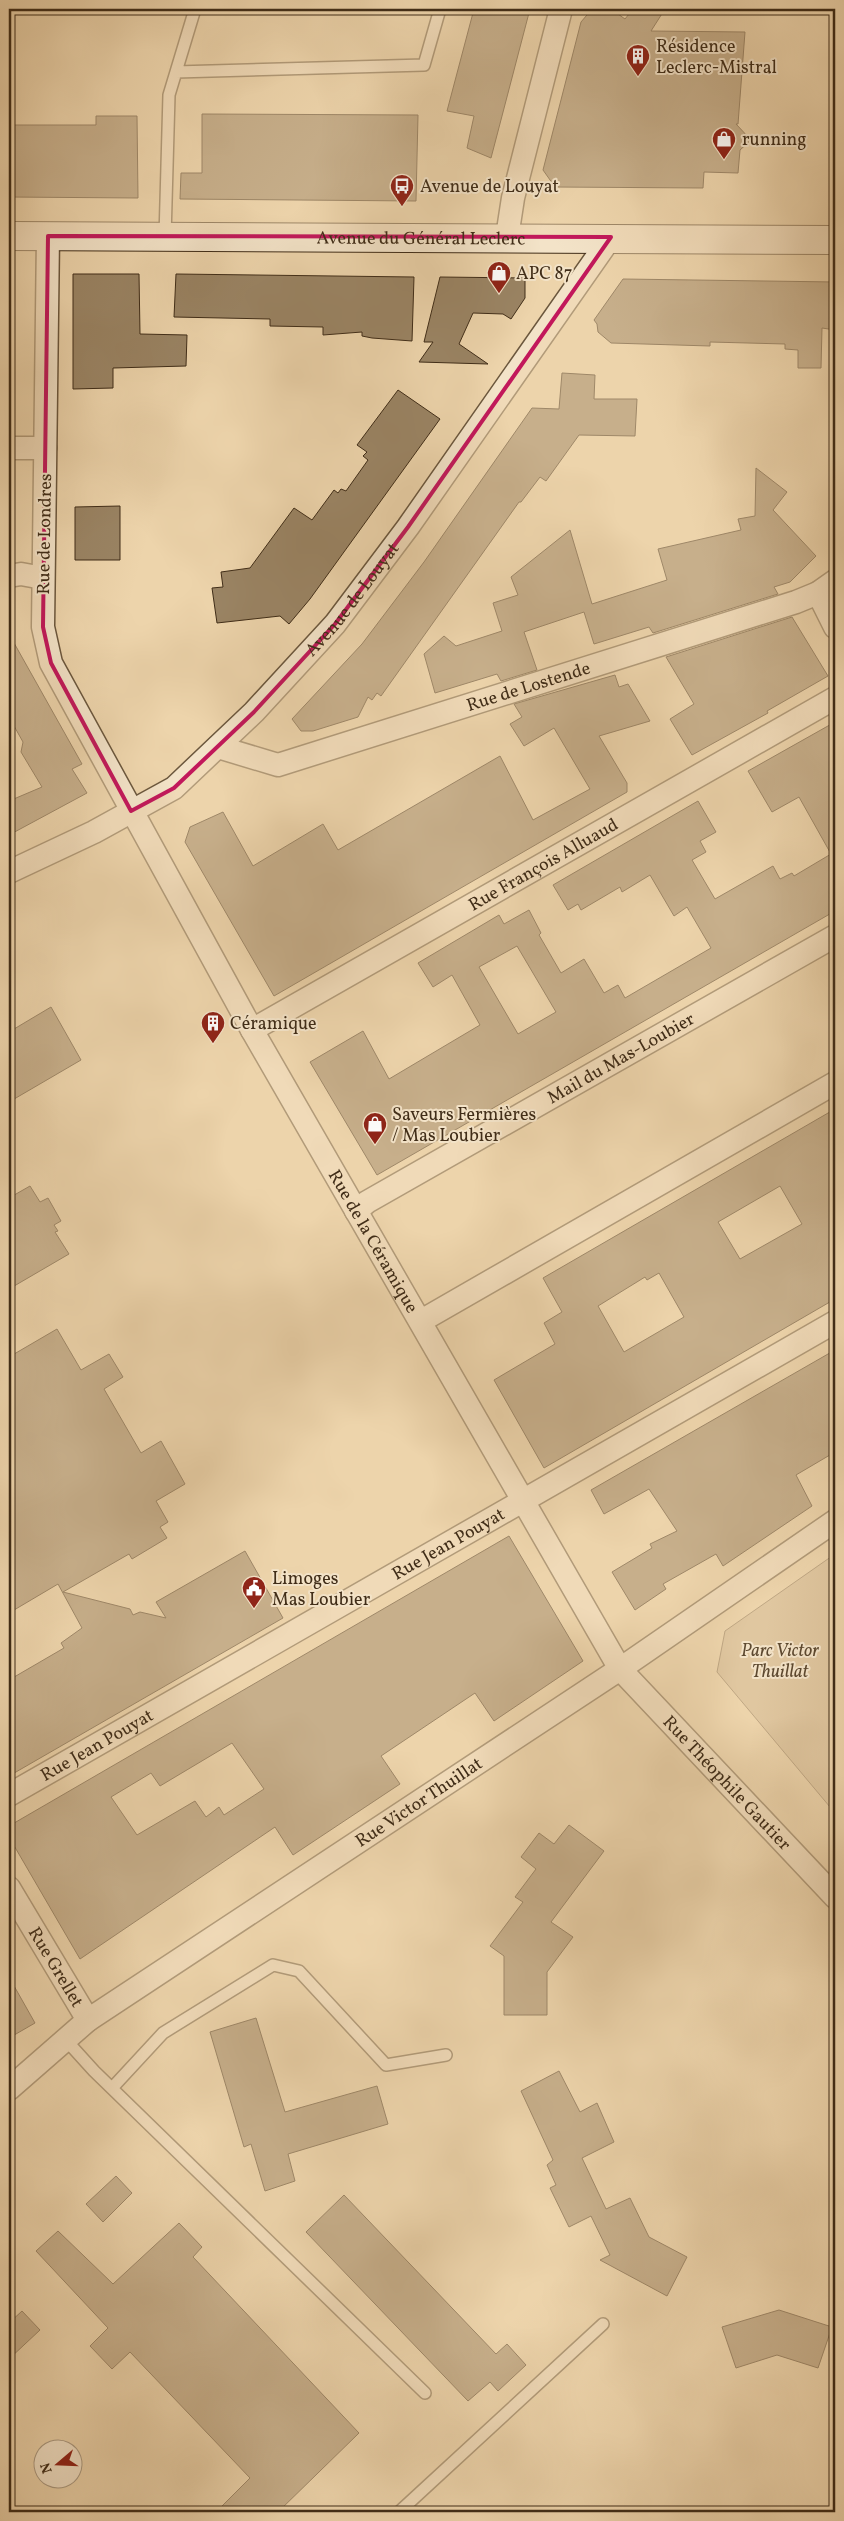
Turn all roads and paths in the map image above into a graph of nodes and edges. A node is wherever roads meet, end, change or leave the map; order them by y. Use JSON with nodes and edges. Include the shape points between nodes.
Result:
{"nodes":[{"id":1,"x":196,"y":9,"type":"edge"},
{"id":2,"x":440,"y":9,"type":"edge"},
{"id":3,"x":561,"y":9,"type":"edge"},
{"id":4,"x":176,"y":72,"type":"junction"},
{"id":5,"x":9,"y":236,"type":"edge"},
{"id":6,"x":48,"y":236,"type":"junction"},
{"id":7,"x":165,"y":237,"type":"junction"},
{"id":8,"x":507,"y":237,"type":"junction"},
{"id":9,"x":611,"y":237,"type":"junction"},
{"id":10,"x":835,"y":240,"type":"edge"},
{"id":11,"x":9,"y":448,"type":"edge"},
{"id":12,"x":46,"y":448,"type":"junction"},
{"id":13,"x":9,"y":576,"type":"edge"},
{"id":14,"x":43,"y":578,"type":"junction"},
{"id":15,"x":827,"y":587,"type":"edge"},
{"id":16,"x":835,"y":627,"type":"edge"},
{"id":17,"x":835,"y":698,"type":"edge"},
{"id":18,"x":218,"y":747,"type":"junction"},
{"id":19,"x":131,"y":811,"type":"junction"},
{"id":20,"x":9,"y":872,"type":"edge"},
{"id":21,"x":835,"y":936,"type":"edge"},
{"id":22,"x":252,"y":1030,"type":"junction"},
{"id":23,"x":835,"y":1083,"type":"edge"},
{"id":24,"x":356,"y":1211,"type":"junction"},
{"id":25,"x":420,"y":1322,"type":"junction"},
{"id":26,"x":835,"y":1322,"type":"edge"},
{"id":27,"x":525,"y":1501,"type":"junction"},
{"id":28,"x":835,"y":1521,"type":"edge"},
{"id":29,"x":620,"y":1669,"type":"junction"},
{"id":30,"x":9,"y":1795,"type":"edge"},
{"id":31,"x":9,"y":1888,"type":"edge"},
{"id":32,"x":835,"y":1897,"type":"edge"},
{"id":33,"x":88,"y":2020,"type":"junction"},
{"id":34,"x":65,"y":2039,"type":"junction"},
{"id":35,"x":446,"y":2055,"type":"dead end"},
{"id":36,"x":113,"y":2087,"type":"junction"},
{"id":37,"x":9,"y":2089,"type":"edge"},
{"id":38,"x":603,"y":2324,"type":"dead end"},
{"id":39,"x":424,"y":2393,"type":"dead end"},
{"id":40,"x":399,"y":2512,"type":"edge"}],
"edges":[{"from":1,"to":4,"type":"lane"},
{"from":2,"to":4,"type":"lane","via":[[424,65]]},
{"from":3,"to":8,"type":"street","via":[[513,198]]},
{"from":4,"to":7,"type":"lane","via":[[169,95]]},
{"from":5,"to":6,"type":"main road","name":"Avenue du Général Leclerc"},
{"from":6,"to":7,"type":"main road","name":"Avenue du Général Leclerc"},
{"from":6,"to":12,"type":"street","name":"Rue de Londres"},
{"from":7,"to":8,"type":"main road","name":"Avenue du Général Leclerc"},
{"from":8,"to":9,"type":"main road","name":"Avenue du Général Leclerc"},
{"from":9,"to":10,"type":"main road","name":"Avenue du Général Leclerc"},
{"from":9,"to":18,"type":"street","name":"Avenue de Louyat","via":[[408,527],[335,624]]},
{"from":11,"to":12,"type":"street"},
{"from":12,"to":14,"type":"street","name":"Rue de Londres"},
{"from":13,"to":14,"type":"street","via":[[21,574]]},
{"from":14,"to":19,"type":"street","name":"Rue de Londres","via":[[43,627],[51,664]]},
{"from":15,"to":16,"type":"street"},
{"from":15,"to":18,"type":"street","name":"Rue de Lostende","via":[[786,605],[278,765]]},
{"from":17,"to":22,"type":"street","name":"Rue François Alluaud"},
{"from":18,"to":19,"type":"street","name":"Avenue de Louyat","via":[[174,788]]},
{"from":19,"to":20,"type":"street","name":"Avenue de Louyat"},
{"from":19,"to":22,"type":"street","name":"Rue de la Céramique"},
{"from":21,"to":24,"type":"street","name":"Mail du Mas-Loubier"},
{"from":22,"to":24,"type":"street","name":"Rue de la Céramique"},
{"from":23,"to":25,"type":"street"},
{"from":24,"to":25,"type":"street","name":"Rue de la Céramique"},
{"from":25,"to":27,"type":"street","name":"Rue de la Céramique"},
{"from":26,"to":27,"type":"street","name":"Rue Jean Pouyat"},
{"from":27,"to":29,"type":"street","name":"Rue de la Céramique"},
{"from":27,"to":30,"type":"street","name":"Rue Jean Pouyat"},
{"from":28,"to":29,"type":"street","name":"Rue Victor Thuillat"},
{"from":29,"to":32,"type":"street","name":"Rue Théophile Gautier"},
{"from":29,"to":33,"type":"street","name":"Rue Victor Thuillat"},
{"from":31,"to":33,"type":"street","name":"Rue Grellet"},
{"from":33,"to":34,"type":"street","name":"Rue Victor Thuillat"},
{"from":34,"to":36,"type":"lane"},
{"from":34,"to":37,"type":"street","name":"Rue Victor Thuillat"},
{"from":35,"to":36,"type":"lane","via":[[386,2064],[299,1972],[273,1965],[163,2033]]},
{"from":36,"to":39,"type":"lane"},
{"from":38,"to":40,"type":"lane"}]}
